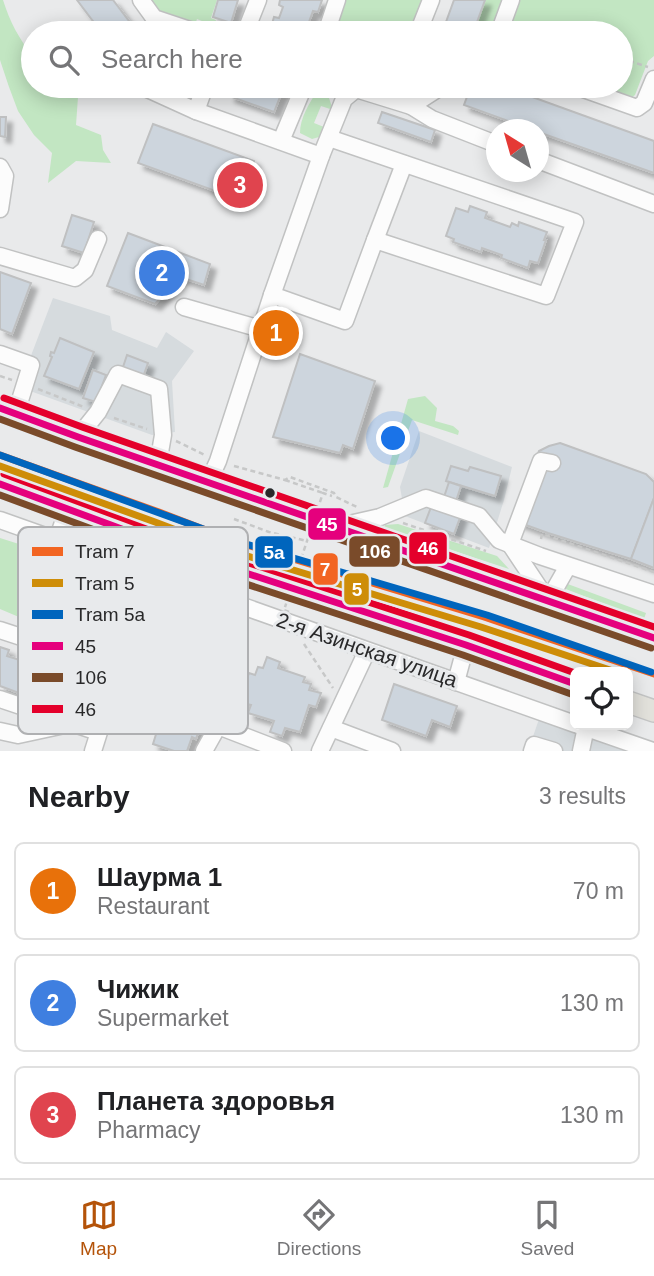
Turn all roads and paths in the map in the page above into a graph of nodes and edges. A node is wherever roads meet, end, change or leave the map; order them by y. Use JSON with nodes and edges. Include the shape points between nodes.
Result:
{"nodes":[{"id":1,"x":141,"y":0,"type":"edge"},
{"id":2,"x":258,"y":0,"type":"edge"},
{"id":3,"x":337,"y":0,"type":"edge"},
{"id":4,"x":431,"y":0,"type":"edge"},
{"id":5,"x":511,"y":0,"type":"edge"},
{"id":6,"x":163,"y":21,"type":"edge"},
{"id":7,"x":250,"y":21,"type":"edge"},
{"id":8,"x":330,"y":21,"type":"edge"},
{"id":9,"x":423,"y":21,"type":"edge"},
{"id":10,"x":503,"y":21,"type":"edge"},
{"id":11,"x":633,"y":62,"type":"edge"},
{"id":12,"x":654,"y":69,"type":"edge"},
{"id":13,"x":654,"y":79,"type":"edge"},
{"id":14,"x":167,"y":98,"type":"edge"},
{"id":15,"x":201,"y":98,"type":"edge"},
{"id":16,"x":299,"y":98,"type":"edge"},
{"id":17,"x":341,"y":98,"type":"edge"},
{"id":18,"x":401,"y":98,"type":"edge"},
{"id":19,"x":423,"y":98,"type":"edge"},
{"id":20,"x":609,"y":98,"type":"edge"},
{"id":21,"x":411,"y":106,"type":"junction"},
{"id":22,"x":196,"y":111,"type":"junction"},
{"id":23,"x":329,"y":138,"type":"junction"},
{"id":24,"x":486,"y":140,"type":"edge"},
{"id":25,"x":281,"y":141,"type":"junction"},
{"id":26,"x":321,"y":156,"type":"junction"},
{"id":27,"x":404,"y":164,"type":"junction"},
{"id":28,"x":549,"y":164,"type":"edge"},
{"id":29,"x":0,"y":167,"type":"edge"},
{"id":30,"x":654,"y":204,"type":"edge"},
{"id":31,"x":0,"y":209,"type":"edge"},
{"id":32,"x":98,"y":239,"type":"dead end"},
{"id":33,"x":375,"y":240,"type":"junction"},
{"id":34,"x":0,"y":256,"type":"edge"},
{"id":35,"x":272,"y":295,"type":"junction"},
{"id":36,"x":184,"y":307,"type":"dead end"},
{"id":37,"x":261,"y":329,"type":"junction"},
{"id":38,"x":0,"y":354,"type":"edge"},
{"id":39,"x":25,"y":384,"type":"junction"},
{"id":40,"x":8,"y":411,"type":"edge"},
{"id":41,"x":98,"y":412,"type":"junction"},
{"id":42,"x":163,"y":435,"type":"junction"},
{"id":43,"x":78,"y":437,"type":"junction"},
{"id":44,"x":218,"y":461,"type":"junction"},
{"id":45,"x":552,"y":463,"type":"dead end"},
{"id":46,"x":158,"y":464,"type":"junction"},
{"id":47,"x":285,"y":480,"type":"junction"},
{"id":48,"x":208,"y":483,"type":"junction"},
{"id":49,"x":0,"y":484,"type":"edge"},
{"id":50,"x":323,"y":493,"type":"junction"},
{"id":51,"x":332,"y":496,"type":"dead end"},
{"id":52,"x":358,"y":507,"type":"dead end"},
{"id":53,"x":68,"y":508,"type":"junction"},
{"id":54,"x":234,"y":519,"type":"dead end"},
{"id":55,"x":0,"y":520,"type":"edge"},
{"id":56,"x":400,"y":523,"type":"dead end"},
{"id":57,"x":20,"y":527,"type":"edge"},
{"id":58,"x":61,"y":527,"type":"edge"},
{"id":59,"x":118,"y":527,"type":"edge"},
{"id":60,"x":336,"y":527,"type":"junction"},
{"id":61,"x":541,"y":538,"type":"dead end"},
{"id":62,"x":307,"y":541,"type":"junction"},
{"id":63,"x":510,"y":544,"type":"junction"},
{"id":64,"x":248,"y":552,"type":"edge"},
{"id":65,"x":490,"y":552,"type":"dead end"},
{"id":66,"x":568,"y":566,"type":"junction"},
{"id":67,"x":298,"y":568,"type":"junction"},
{"id":68,"x":652,"y":570,"type":"edge"},
{"id":69,"x":248,"y":574,"type":"edge"},
{"id":70,"x":654,"y":594,"type":"edge"},
{"id":71,"x":548,"y":601,"type":"junction"},
{"id":72,"x":248,"y":609,"type":"edge"},
{"id":73,"x":289,"y":612,"type":"dead end"},
{"id":74,"x":0,"y":630,"type":"edge"},
{"id":75,"x":18,"y":636,"type":"edge"},
{"id":76,"x":300,"y":638,"type":"dead end"},
{"id":77,"x":654,"y":638,"type":"edge"},
{"id":78,"x":466,"y":645,"type":"junction"},
{"id":79,"x":368,"y":651,"type":"junction"},
{"id":80,"x":456,"y":682,"type":"junction"},
{"id":81,"x":570,"y":682,"type":"edge"},
{"id":82,"x":0,"y":699,"type":"edge"},
{"id":83,"x":343,"y":703,"type":"junction"},
{"id":84,"x":633,"y":704,"type":"edge"},
{"id":85,"x":18,"y":705,"type":"edge"},
{"id":86,"x":654,"y":711,"type":"edge"},
{"id":87,"x":570,"y":722,"type":"edge"},
{"id":88,"x":331,"y":728,"type":"junction"},
{"id":89,"x":580,"y":730,"type":"edge"},
{"id":90,"x":594,"y":730,"type":"edge"},
{"id":91,"x":0,"y":731,"type":"edge"},
{"id":92,"x":23,"y":734,"type":"edge"},
{"id":93,"x":98,"y":734,"type":"edge"},
{"id":94,"x":214,"y":734,"type":"edge"},
{"id":95,"x":239,"y":734,"type":"edge"},
{"id":96,"x":93,"y":751,"type":"edge"},
{"id":97,"x":204,"y":751,"type":"edge"},
{"id":98,"x":284,"y":751,"type":"edge"},
{"id":99,"x":320,"y":751,"type":"edge"},
{"id":100,"x":392,"y":751,"type":"edge"},
{"id":101,"x":532,"y":751,"type":"edge"},
{"id":102,"x":554,"y":751,"type":"edge"},
{"id":103,"x":581,"y":751,"type":"edge"},
{"id":104,"x":653,"y":751,"type":"edge"}],
"edges":[{"from":1,"to":6,"type":"street","via":[[154,18]]},
{"from":2,"to":7,"type":"street"},
{"from":3,"to":8,"type":"street"},
{"from":4,"to":9,"type":"street"},
{"from":5,"to":10,"type":"street"},
{"from":11,"to":12,"type":"path"},
{"from":13,"to":20,"type":"street","via":[[644,103],[637,108]]},
{"from":14,"to":22,"type":"street"},
{"from":15,"to":22,"type":"street"},
{"from":16,"to":25,"type":"street"},
{"from":17,"to":23,"type":"street"},
{"from":18,"to":21,"type":"street"},
{"from":19,"to":21,"type":"street"},
{"from":21,"to":24,"type":"street"},
{"from":22,"to":25,"type":"street"},
{"from":23,"to":26,"type":"street"},
{"from":23,"to":27,"type":"street"},
{"from":25,"to":26,"type":"street"},
{"from":26,"to":35,"type":"street"},
{"from":27,"to":33,"type":"street"},
{"from":27,"to":33,"type":"street","via":[[575,222],[546,296]]},
{"from":28,"to":30,"type":"street"},
{"from":29,"to":31,"type":"street","via":[[5,176]]},
{"from":32,"to":34,"type":"street","via":[[85,270],[75,278]]},
{"from":33,"to":35,"type":"street","via":[[345,321]]},
{"from":35,"to":37,"type":"street"},
{"from":36,"to":37,"type":"street"},
{"from":37,"to":44,"type":"street"},
{"from":38,"to":39,"type":"street","via":[[31,365]]},
{"from":39,"to":40,"type":"street"},
{"from":39,"to":41,"type":"path"},
{"from":40,"to":43,"type":"main road"},
{"from":41,"to":42,"type":"path"},
{"from":41,"to":42,"type":"street","via":[[118,374],[159,389]]},
{"from":41,"to":43,"type":"street"},
{"from":42,"to":44,"type":"path"},
{"from":42,"to":46,"type":"street"},
{"from":43,"to":46,"type":"main road"},
{"from":44,"to":47,"type":"path"},
{"from":44,"to":48,"type":"street"},
{"from":45,"to":63,"type":"street","via":[[541,461]]},
{"from":46,"to":48,"type":"main road"},
{"from":47,"to":50,"type":"path"},
{"from":47,"to":52,"type":"path","via":[[290,477],[334,493]]},
{"from":48,"to":60,"type":"main road"},
{"from":49,"to":53,"type":"main road"},
{"from":50,"to":51,"type":"path","bridge":true},
{"from":50,"to":62,"type":"path","bridge":true},
{"from":53,"to":58,"type":"street"},
{"from":53,"to":59,"type":"main road"},
{"from":54,"to":62,"type":"path"},
{"from":55,"to":57,"type":"street","name":"2-я Азинская улица"},
{"from":56,"to":65,"type":"path"},
{"from":60,"to":63,"type":"street","via":[[380,517],[426,498],[479,516],[499,540]]},
{"from":60,"to":71,"type":"main road"},
{"from":61,"to":68,"type":"path","via":[[547,535]]},
{"from":62,"to":67,"type":"path","bridge":true},
{"from":63,"to":66,"type":"street"},
{"from":63,"to":71,"type":"street"},
{"from":64,"to":67,"type":"path"},
{"from":66,"to":70,"type":"street"},
{"from":66,"to":71,"type":"street"},
{"from":67,"to":73,"type":"path","bridge":true,"via":[[284,610]]},
{"from":69,"to":78,"type":"main road"},
{"from":71,"to":77,"type":"main road"},
{"from":72,"to":79,"type":"street","name":"2-я Азинская улица"},
{"from":74,"to":75,"type":"street"},
{"from":76,"to":83,"type":"path"},
{"from":78,"to":80,"type":"street"},
{"from":78,"to":81,"type":"main road"},
{"from":79,"to":80,"type":"street","name":"2-я Азинская улица"},
{"from":79,"to":83,"type":"street"},
{"from":80,"to":87,"type":"street","name":"2-я Азинская улица"},
{"from":82,"to":85,"type":"street"},
{"from":83,"to":88,"type":"street"},
{"from":84,"to":86,"type":"main road"},
{"from":88,"to":99,"type":"street"},
{"from":88,"to":100,"type":"street"},
{"from":89,"to":103,"type":"street"},
{"from":90,"to":104,"type":"street","name":"2-я Азинская улица"},
{"from":91,"to":92,"type":"street"},
{"from":93,"to":96,"type":"street"},
{"from":94,"to":97,"type":"street"},
{"from":95,"to":98,"type":"street"},
{"from":101,"to":102,"type":"street","via":[[534,745]]}]}
